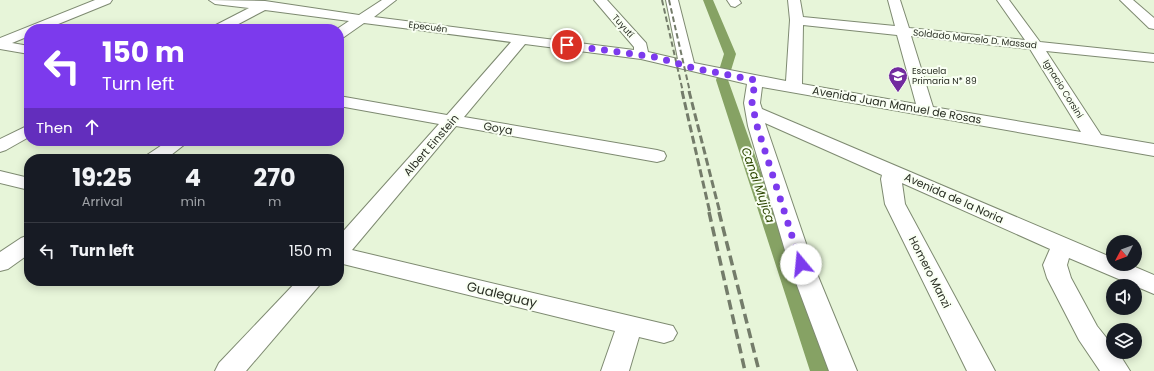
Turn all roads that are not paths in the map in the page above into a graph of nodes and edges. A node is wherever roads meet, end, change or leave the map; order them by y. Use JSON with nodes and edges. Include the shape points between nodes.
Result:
{"nodes":[{"id":1,"x":106,"y":0,"type":"edge"},
{"id":2,"x":215,"y":0,"type":"edge"},
{"id":3,"x":274,"y":0,"type":"edge"},
{"id":4,"x":390,"y":0,"type":"edge"},
{"id":5,"x":600,"y":0,"type":"edge"},
{"id":6,"x":672,"y":0,"type":"edge"},
{"id":7,"x":794,"y":0,"type":"edge"},
{"id":8,"x":894,"y":0,"type":"edge"},
{"id":9,"x":1003,"y":0,"type":"edge"},
{"id":10,"x":1126,"y":0,"type":"edge"},
{"id":11,"x":262,"y":6,"type":"junction"},
{"id":12,"x":362,"y":19,"type":"junction"},
{"id":13,"x":797,"y":20,"type":"junction"},
{"id":14,"x":46,"y":24,"type":"edge"},
{"id":15,"x":228,"y":24,"type":"edge"},
{"id":16,"x":1154,"y":25,"type":"edge"},
{"id":17,"x":344,"y":31,"type":"edge"},
{"id":18,"x":903,"y":32,"type":"junction"},
{"id":19,"x":24,"y":33,"type":"edge"},
{"id":20,"x":522,"y":39,"type":"junction"},
{"id":21,"x":0,"y":44,"type":"edge"},
{"id":22,"x":1035,"y":45,"type":"junction"},
{"id":23,"x":24,"y":49,"type":"edge"},
{"id":24,"x":641,"y":55,"type":"junction"},
{"id":25,"x":1154,"y":58,"type":"edge"},
{"id":26,"x":688,"y":66,"type":"junction"},
{"id":27,"x":755,"y":80,"type":"junction"},
{"id":28,"x":794,"y":87,"type":"junction"},
{"id":29,"x":344,"y":102,"type":"edge"},
{"id":30,"x":926,"y":110,"type":"junction"},
{"id":31,"x":754,"y":112,"type":"junction"},
{"id":32,"x":453,"y":120,"type":"junction"},
{"id":33,"x":24,"y":133,"type":"edge"},
{"id":34,"x":1095,"y":140,"type":"junction"},
{"id":35,"x":0,"y":146,"type":"edge"},
{"id":36,"x":173,"y":146,"type":"edge"},
{"id":37,"x":1154,"y":150,"type":"edge"},
{"id":38,"x":161,"y":154,"type":"edge"},
{"id":39,"x":658,"y":156,"type":"dead end"},
{"id":40,"x":893,"y":171,"type":"junction"},
{"id":41,"x":0,"y":177,"type":"edge"},
{"id":42,"x":24,"y":183,"type":"edge"},
{"id":43,"x":344,"y":245,"type":"edge"},
{"id":44,"x":1063,"y":245,"type":"junction"},
{"id":45,"x":24,"y":246,"type":"edge"},
{"id":46,"x":344,"y":256,"type":"edge"},
{"id":47,"x":0,"y":263,"type":"edge"},
{"id":48,"x":1154,"y":285,"type":"edge"},
{"id":49,"x":306,"y":286,"type":"edge"},
{"id":50,"x":630,"y":325,"type":"junction"},
{"id":51,"x":664,"y":333,"type":"dead end"},
{"id":52,"x":229,"y":371,"type":"edge"},
{"id":53,"x":615,"y":371,"type":"edge"},
{"id":54,"x":843,"y":371,"type":"edge"},
{"id":55,"x":981,"y":371,"type":"edge"},
{"id":56,"x":1116,"y":371,"type":"edge"}],
"edges":[{"from":1,"to":14,"type":"street"},
{"from":2,"to":11,"type":"street","name":"Epecuén"},
{"from":3,"to":11,"type":"street"},
{"from":4,"to":12,"type":"street"},
{"from":5,"to":24,"type":"street","name":"Tuyutí","via":[[641,46]]},
{"from":6,"to":26,"type":"street"},
{"from":7,"to":13,"type":"street"},
{"from":8,"to":18,"type":"street"},
{"from":9,"to":22,"type":"street","name":"Ignacio Corsini"},
{"from":10,"to":16,"type":"street"},
{"from":11,"to":12,"type":"street","name":"Epecuén"},
{"from":11,"to":15,"type":"street"},
{"from":12,"to":17,"type":"street"},
{"from":12,"to":20,"type":"street","name":"Epecuén"},
{"from":13,"to":18,"type":"street","name":"Soldado Marcelo D. Massad"},
{"from":13,"to":28,"type":"street"},
{"from":18,"to":22,"type":"street","name":"Soldado Marcelo D. Massad"},
{"from":18,"to":30,"type":"street"},
{"from":19,"to":21,"type":"street"},
{"from":20,"to":24,"type":"street","name":"Epecuén"},
{"from":20,"to":32,"type":"street","name":"Albert Einstein"},
{"from":21,"to":23,"type":"street"},
{"from":22,"to":25,"type":"street","name":"Soldado Marcelo D. Massad"},
{"from":22,"to":34,"type":"street","name":"Ignacio Corsini"},
{"from":24,"to":26,"type":"street","name":"Avenida Juan Manuel de Rosas"},
{"from":26,"to":27,"type":"street","name":"Avenida Juan Manuel de Rosas"},
{"from":27,"to":28,"type":"street","name":"Avenida Juan Manuel de Rosas"},
{"from":27,"to":31,"type":"street","via":[[752,96]]},
{"from":28,"to":30,"type":"street","name":"Avenida Juan Manuel de Rosas"},
{"from":29,"to":32,"type":"street","name":"Goya"},
{"from":30,"to":34,"type":"street","name":"Avenida Juan Manuel de Rosas"},
{"from":31,"to":40,"type":"street","name":"Avenida de la Noria"},
{"from":31,"to":54,"type":"street","via":[[801,264]]},
{"from":32,"to":39,"type":"street","name":"Goya"},
{"from":32,"to":43,"type":"street","name":"Albert Einstein"},
{"from":33,"to":35,"type":"street"},
{"from":34,"to":37,"type":"street","name":"Avenida Juan Manuel de Rosas"},
{"from":36,"to":38,"type":"street"},
{"from":40,"to":44,"type":"street","name":"Avenida de la Noria"},
{"from":40,"to":55,"type":"street","name":"Homero Manzi","via":[[890,179],[895,204]]},
{"from":41,"to":42,"type":"street"},
{"from":44,"to":48,"type":"street","name":"Avenida de la Noria"},
{"from":44,"to":56,"type":"street","via":[[1055,264],[1059,278],[1088,333]]},
{"from":45,"to":47,"type":"street"},
{"from":46,"to":50,"type":"street","name":"Gualeguay"},
{"from":49,"to":52,"type":"street"},
{"from":50,"to":51,"type":"street","name":"Gualeguay"},
{"from":50,"to":53,"type":"street"}]}
